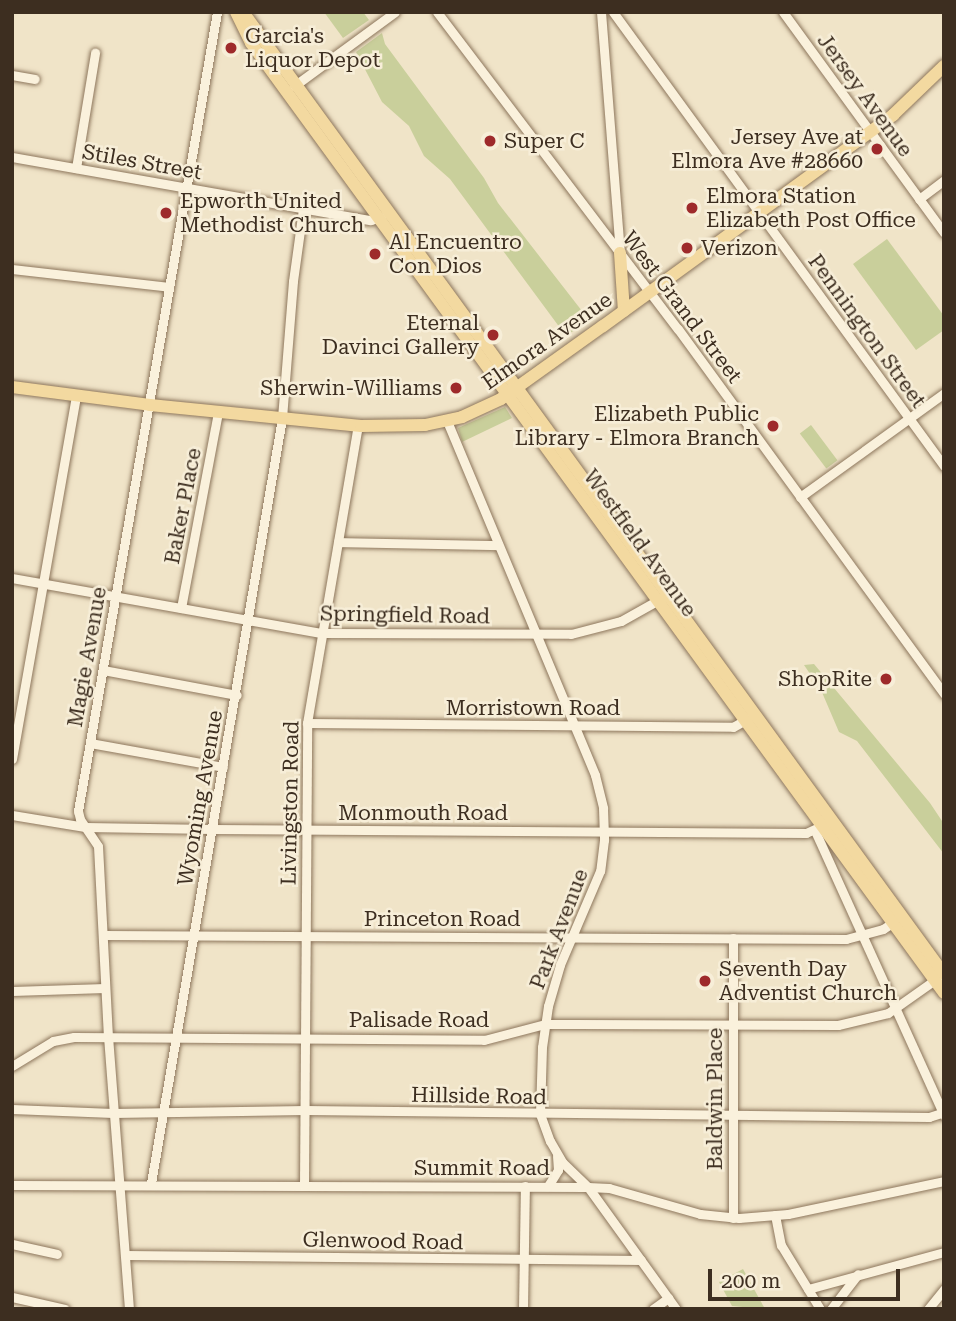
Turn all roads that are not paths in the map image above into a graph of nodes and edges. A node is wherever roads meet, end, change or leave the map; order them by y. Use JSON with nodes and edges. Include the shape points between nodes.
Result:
{"nodes":[{"id":1,"x":217,"y":12,"type":"edge"},
{"id":2,"x":229,"y":12,"type":"edge"},
{"id":3,"x":236,"y":12,"type":"edge"},
{"id":4,"x":243,"y":12,"type":"edge"},
{"id":5,"x":395,"y":12,"type":"edge"},
{"id":6,"x":437,"y":12,"type":"edge"},
{"id":7,"x":601,"y":12,"type":"edge"},
{"id":8,"x":613,"y":12,"type":"edge"},
{"id":9,"x":783,"y":12,"type":"edge"},
{"id":10,"x":251,"y":43,"type":"junction"},
{"id":11,"x":95,"y":53,"type":"dead end"},
{"id":12,"x":944,"y":66,"type":"edge"},
{"id":13,"x":12,"y":75,"type":"edge"},
{"id":14,"x":35,"y":79,"type":"dead end"},
{"id":15,"x":291,"y":88,"type":"junction"},
{"id":16,"x":870,"y":131,"type":"junction"},
{"id":17,"x":12,"y":157,"type":"edge"},
{"id":18,"x":76,"y":168,"type":"junction"},
{"id":19,"x":944,"y":180,"type":"edge"},
{"id":20,"x":187,"y":187,"type":"junction"},
{"id":21,"x":919,"y":199,"type":"junction"},
{"id":22,"x":303,"y":209,"type":"junction"},
{"id":23,"x":758,"y":212,"type":"junction"},
{"id":24,"x":384,"y":216,"type":"junction"},
{"id":25,"x":944,"y":233,"type":"edge"},
{"id":26,"x":620,"y":253,"type":"junction"},
{"id":27,"x":12,"y":269,"type":"edge"},
{"id":28,"x":169,"y":287,"type":"junction"},
{"id":29,"x":650,"y":292,"type":"junction"},
{"id":30,"x":624,"y":311,"type":"junction"},
{"id":31,"x":12,"y":387,"type":"edge"},
{"id":32,"x":512,"y":391,"type":"junction"},
{"id":33,"x":944,"y":393,"type":"edge"},
{"id":34,"x":76,"y":395,"type":"junction"},
{"id":35,"x":150,"y":405,"type":"junction"},
{"id":36,"x":218,"y":412,"type":"junction"},
{"id":37,"x":282,"y":418,"type":"junction"},
{"id":38,"x":909,"y":418,"type":"junction"},
{"id":39,"x":447,"y":421,"type":"junction"},
{"id":40,"x":358,"y":425,"type":"junction"},
{"id":41,"x":944,"y":467,"type":"edge"},
{"id":42,"x":800,"y":497,"type":"junction"},
{"id":43,"x":338,"y":542,"type":"junction"},
{"id":44,"x":498,"y":544,"type":"junction"},
{"id":45,"x":12,"y":578,"type":"edge"},
{"id":46,"x":43,"y":583,"type":"junction"},
{"id":47,"x":116,"y":596,"type":"junction"},
{"id":48,"x":662,"y":598,"type":"junction"},
{"id":49,"x":181,"y":608,"type":"junction"},
{"id":50,"x":250,"y":620,"type":"junction"},
{"id":51,"x":322,"y":633,"type":"junction"},
{"id":52,"x":536,"y":634,"type":"junction"},
{"id":53,"x":103,"y":670,"type":"junction"},
{"id":54,"x":944,"y":694,"type":"edge"},
{"id":55,"x":237,"y":695,"type":"junction"},
{"id":56,"x":750,"y":718,"type":"junction"},
{"id":57,"x":307,"y":723,"type":"junction"},
{"id":58,"x":575,"y":726,"type":"junction"},
{"id":59,"x":90,"y":743,"type":"junction"},
{"id":60,"x":12,"y":759,"type":"edge"},
{"id":61,"x":223,"y":767,"type":"junction"},
{"id":62,"x":12,"y":815,"type":"edge"},
{"id":63,"x":823,"y":826,"type":"junction"},
{"id":64,"x":85,"y":827,"type":"junction"},
{"id":65,"x":212,"y":829,"type":"junction"},
{"id":66,"x":306,"y":829,"type":"junction"},
{"id":67,"x":605,"y":831,"type":"junction"},
{"id":68,"x":897,"y":920,"type":"junction"},
{"id":69,"x":193,"y":934,"type":"junction"},
{"id":70,"x":103,"y":935,"type":"junction"},
{"id":71,"x":304,"y":935,"type":"junction"},
{"id":72,"x":860,"y":936,"type":"junction"},
{"id":73,"x":572,"y":937,"type":"junction"},
{"id":74,"x":733,"y":938,"type":"junction"},
{"id":75,"x":941,"y":976,"type":"edge"},
{"id":76,"x":105,"y":988,"type":"junction"},
{"id":77,"x":12,"y":991,"type":"edge"},
{"id":78,"x":944,"y":993,"type":"edge"},
{"id":79,"x":894,"y":1009,"type":"junction"},
{"id":80,"x":545,"y":1024,"type":"junction"},
{"id":81,"x":733,"y":1026,"type":"junction"},
{"id":82,"x":108,"y":1037,"type":"junction"},
{"id":83,"x":306,"y":1037,"type":"junction"},
{"id":84,"x":176,"y":1038,"type":"junction"},
{"id":85,"x":12,"y":1066,"type":"edge"},
{"id":86,"x":12,"y":1109,"type":"edge"},
{"id":87,"x":305,"y":1110,"type":"junction"},
{"id":88,"x":163,"y":1111,"type":"junction"},
{"id":89,"x":113,"y":1113,"type":"junction"},
{"id":90,"x":943,"y":1113,"type":"edge"},
{"id":91,"x":540,"y":1114,"type":"junction"},
{"id":92,"x":732,"y":1115,"type":"junction"},
{"id":93,"x":557,"y":1154,"type":"junction"},
{"id":94,"x":944,"y":1181,"type":"edge"},
{"id":95,"x":120,"y":1183,"type":"junction"},
{"id":96,"x":151,"y":1184,"type":"junction"},
{"id":97,"x":12,"y":1185,"type":"edge"},
{"id":98,"x":304,"y":1185,"type":"junction"},
{"id":99,"x":525,"y":1186,"type":"junction"},
{"id":100,"x":548,"y":1186,"type":"junction"},
{"id":101,"x":588,"y":1186,"type":"junction"},
{"id":102,"x":775,"y":1216,"type":"junction"},
{"id":103,"x":733,"y":1218,"type":"junction"},
{"id":104,"x":12,"y":1244,"type":"edge"},
{"id":105,"x":944,"y":1252,"type":"edge"},
{"id":106,"x":57,"y":1254,"type":"dead end"},
{"id":107,"x":125,"y":1255,"type":"junction"},
{"id":108,"x":524,"y":1260,"type":"junction"},
{"id":109,"x":640,"y":1260,"type":"junction"},
{"id":110,"x":859,"y":1274,"type":"junction"},
{"id":111,"x":807,"y":1289,"type":"junction"},
{"id":112,"x":944,"y":1290,"type":"edge"},
{"id":113,"x":12,"y":1297,"type":"edge"},
{"id":114,"x":668,"y":1298,"type":"junction"},
{"id":115,"x":65,"y":1309,"type":"edge"},
{"id":116,"x":129,"y":1309,"type":"edge"},
{"id":117,"x":523,"y":1309,"type":"edge"},
{"id":118,"x":653,"y":1309,"type":"edge"},
{"id":119,"x":676,"y":1309,"type":"edge"},
{"id":120,"x":820,"y":1309,"type":"edge"},
{"id":121,"x":831,"y":1309,"type":"edge"},
{"id":122,"x":928,"y":1309,"type":"edge"}],
"edges":[{"from":1,"to":20,"type":"street","name":"Magie Avenue"},
{"from":2,"to":10,"type":"street"},
{"from":3,"to":10,"type":"main road","name":"Westfield Avenue"},
{"from":4,"to":15,"type":"main road","name":"Westfield Avenue"},
{"from":5,"to":15,"type":"street"},
{"from":6,"to":26,"type":"street","name":"West Grand Street"},
{"from":7,"to":26,"type":"street"},
{"from":8,"to":23,"type":"street","name":"Pennington Street"},
{"from":9,"to":16,"type":"street","name":"Jersey Avenue"},
{"from":10,"to":15,"type":"main road","name":"Westfield Avenue"},
{"from":11,"to":18,"type":"street"},
{"from":12,"to":16,"type":"main road","name":"Elmora Avenue"},
{"from":13,"to":14,"type":"street"},
{"from":15,"to":24,"type":"main road","name":"Westfield Avenue"},
{"from":16,"to":21,"type":"street","name":"Jersey Avenue"},
{"from":16,"to":23,"type":"main road","name":"Elmora Avenue"},
{"from":17,"to":18,"type":"street","name":"Stiles Street"},
{"from":18,"to":20,"type":"street","name":"Stiles Street"},
{"from":19,"to":21,"type":"street"},
{"from":20,"to":22,"type":"street","name":"Stiles Street"},
{"from":20,"to":28,"type":"street","name":"Magie Avenue"},
{"from":21,"to":25,"type":"street","name":"Jersey Avenue"},
{"from":22,"to":24,"type":"street","name":"Stiles Street","via":[[372,220]]},
{"from":22,"to":37,"type":"street","name":"Wyoming Avenue"},
{"from":23,"to":29,"type":"main road","name":"Elmora Avenue"},
{"from":23,"to":38,"type":"street","name":"Pennington Street"},
{"from":24,"to":32,"type":"main road","name":"Westfield Avenue"},
{"from":26,"to":29,"type":"street","name":"West Grand Street"},
{"from":26,"to":30,"type":"main road"},
{"from":27,"to":28,"type":"street"},
{"from":28,"to":35,"type":"street","name":"Magie Avenue"},
{"from":29,"to":30,"type":"main road","name":"Elmora Avenue"},
{"from":29,"to":42,"type":"street","name":"West Grand Street"},
{"from":30,"to":32,"type":"main road","name":"Elmora Avenue"},
{"from":31,"to":34,"type":"main road","name":"Elmora Avenue"},
{"from":32,"to":39,"type":"main road","name":"Elmora Avenue","via":[[483,409]]},
{"from":32,"to":48,"type":"main road","name":"Westfield Avenue"},
{"from":33,"to":38,"type":"street"},
{"from":34,"to":35,"type":"main road","name":"Elmora Avenue"},
{"from":34,"to":46,"type":"street"},
{"from":35,"to":36,"type":"main road","name":"Elmora Avenue"},
{"from":35,"to":47,"type":"street","name":"Magie Avenue"},
{"from":36,"to":37,"type":"main road","name":"Elmora Avenue"},
{"from":36,"to":49,"type":"street","name":"Baker Place"},
{"from":37,"to":40,"type":"main road","name":"Elmora Avenue"},
{"from":37,"to":50,"type":"street","name":"Wyoming Avenue"},
{"from":38,"to":41,"type":"street","name":"Pennington Street"},
{"from":38,"to":42,"type":"street"},
{"from":39,"to":40,"type":"main road","name":"Elmora Avenue","via":[[405,427]]},
{"from":39,"to":44,"type":"street","name":"Park Avenue"},
{"from":40,"to":43,"type":"street","name":"Livingston Road"},
{"from":42,"to":54,"type":"street","name":"West Grand Street"},
{"from":43,"to":44,"type":"street"},
{"from":43,"to":51,"type":"street","name":"Livingston Road"},
{"from":44,"to":52,"type":"street","name":"Park Avenue"},
{"from":45,"to":46,"type":"street","name":"Springfield Road"},
{"from":46,"to":47,"type":"street","name":"Springfield Road"},
{"from":46,"to":60,"type":"street"},
{"from":47,"to":49,"type":"street","name":"Springfield Road"},
{"from":47,"to":53,"type":"street","name":"Magie Avenue"},
{"from":48,"to":52,"type":"street","name":"Springfield Road","via":[[637,614],[597,629]]},
{"from":48,"to":56,"type":"main road","name":"Westfield Avenue"},
{"from":49,"to":50,"type":"street","name":"Springfield Road"},
{"from":50,"to":51,"type":"street","name":"Springfield Road"},
{"from":50,"to":55,"type":"street","name":"Wyoming Avenue"},
{"from":51,"to":52,"type":"street","name":"Springfield Road"},
{"from":51,"to":57,"type":"street","name":"Livingston Road"},
{"from":52,"to":58,"type":"street","name":"Park Avenue"},
{"from":53,"to":55,"type":"street"},
{"from":53,"to":59,"type":"street","name":"Magie Avenue"},
{"from":55,"to":61,"type":"street","name":"Wyoming Avenue"},
{"from":56,"to":58,"type":"street","name":"Morristown Road","via":[[733,727]]},
{"from":56,"to":63,"type":"main road","name":"Westfield Avenue"},
{"from":57,"to":58,"type":"street","name":"Morristown Road"},
{"from":57,"to":66,"type":"street","name":"Livingston Road"},
{"from":58,"to":67,"type":"street","name":"Park Avenue","via":[[600,791]]},
{"from":59,"to":61,"type":"street"},
{"from":59,"to":64,"type":"street","name":"Magie Avenue","via":[[78,811]]},
{"from":61,"to":65,"type":"street","name":"Wyoming Avenue"},
{"from":62,"to":64,"type":"street","name":"Monmouth Road"},
{"from":63,"to":67,"type":"street","name":"Monmouth Road"},
{"from":63,"to":68,"type":"main road","name":"Westfield Avenue"},
{"from":63,"to":72,"type":"street"},
{"from":64,"to":65,"type":"street","name":"Monmouth Road"},
{"from":64,"to":70,"type":"street","name":"Magie Avenue","via":[[98,846]]},
{"from":65,"to":66,"type":"street","name":"Monmouth Road"},
{"from":65,"to":69,"type":"street","name":"Wyoming Avenue"},
{"from":66,"to":67,"type":"street","name":"Monmouth Road"},
{"from":66,"to":71,"type":"street","name":"Livingston Road"},
{"from":67,"to":73,"type":"street","name":"Park Avenue","via":[[600,871]]},
{"from":68,"to":72,"type":"street","name":"Princeton Road"},
{"from":68,"to":75,"type":"main road","name":"Westfield Avenue"},
{"from":69,"to":70,"type":"street","name":"Princeton Road"},
{"from":69,"to":71,"type":"street","name":"Princeton Road"},
{"from":69,"to":84,"type":"street","name":"Wyoming Avenue"},
{"from":70,"to":76,"type":"street","name":"Magie Avenue"},
{"from":71,"to":73,"type":"street","name":"Princeton Road"},
{"from":71,"to":83,"type":"street","name":"Livingston Road"},
{"from":72,"to":74,"type":"street","name":"Princeton Road"},
{"from":72,"to":79,"type":"street"},
{"from":73,"to":74,"type":"street","name":"Princeton Road"},
{"from":73,"to":80,"type":"street","name":"Park Avenue"},
{"from":74,"to":81,"type":"street","name":"Baldwin Place"},
{"from":75,"to":78,"type":"main road","name":"Westfield Avenue"},
{"from":75,"to":79,"type":"street","name":"Palisade Road"},
{"from":76,"to":77,"type":"street"},
{"from":76,"to":82,"type":"street","name":"Magie Avenue"},
{"from":79,"to":81,"type":"street","name":"Palisade Road","via":[[838,1026]]},
{"from":79,"to":90,"type":"street"},
{"from":80,"to":81,"type":"street","name":"Palisade Road"},
{"from":80,"to":83,"type":"street","name":"Palisade Road","via":[[484,1040]]},
{"from":80,"to":91,"type":"street","name":"Park Avenue"},
{"from":81,"to":92,"type":"street","name":"Baldwin Place"},
{"from":82,"to":84,"type":"street","name":"Palisade Road"},
{"from":82,"to":85,"type":"street","name":"Palisade Road","via":[[53,1041]]},
{"from":82,"to":89,"type":"street","name":"Magie Avenue"},
{"from":83,"to":84,"type":"street","name":"Palisade Road"},
{"from":83,"to":87,"type":"street","name":"Livingston Road"},
{"from":84,"to":88,"type":"street","name":"Wyoming Avenue"},
{"from":86,"to":89,"type":"street","name":"Hillside Road"},
{"from":87,"to":88,"type":"street","name":"Hillside Road"},
{"from":87,"to":91,"type":"street","name":"Hillside Road"},
{"from":87,"to":98,"type":"street","name":"Livingston Road"},
{"from":88,"to":89,"type":"street","name":"Hillside Road"},
{"from":88,"to":96,"type":"street","name":"Wyoming Avenue"},
{"from":89,"to":95,"type":"street","name":"Magie Avenue"},
{"from":90,"to":92,"type":"street","name":"Hillside Road"},
{"from":91,"to":92,"type":"street","name":"Hillside Road"},
{"from":91,"to":93,"type":"street","name":"Park Avenue"},
{"from":92,"to":103,"type":"street","name":"Baldwin Place"},
{"from":93,"to":100,"type":"street","via":[[558,1170]]},
{"from":93,"to":101,"type":"street","name":"Park Avenue"},
{"from":94,"to":102,"type":"street","name":"Summit Road"},
{"from":95,"to":96,"type":"street","name":"Summit Road"},
{"from":95,"to":97,"type":"street","name":"Summit Road"},
{"from":95,"to":107,"type":"street","name":"Magie Avenue"},
{"from":96,"to":98,"type":"street","name":"Summit Road"},
{"from":98,"to":99,"type":"street","name":"Summit Road"},
{"from":99,"to":100,"type":"street","name":"Summit Road"},
{"from":99,"to":108,"type":"street"},
{"from":100,"to":101,"type":"street","name":"Summit Road"},
{"from":101,"to":103,"type":"street","name":"Summit Road"},
{"from":101,"to":109,"type":"street","name":"Park Avenue"},
{"from":102,"to":103,"type":"street","name":"Summit Road"},
{"from":102,"to":111,"type":"street","via":[[781,1245]]},
{"from":104,"to":106,"type":"street"},
{"from":105,"to":110,"type":"street"},
{"from":107,"to":108,"type":"street","name":"Glenwood Road"},
{"from":107,"to":116,"type":"street","name":"Magie Avenue"},
{"from":108,"to":109,"type":"street","name":"Glenwood Road"},
{"from":108,"to":117,"type":"street"},
{"from":109,"to":114,"type":"street","name":"Park Avenue"},
{"from":110,"to":111,"type":"street"},
{"from":110,"to":121,"type":"street"},
{"from":111,"to":120,"type":"street"},
{"from":112,"to":122,"type":"street"},
{"from":113,"to":115,"type":"street"},
{"from":114,"to":118,"type":"street"},
{"from":114,"to":119,"type":"street","name":"Park Avenue"}]}
